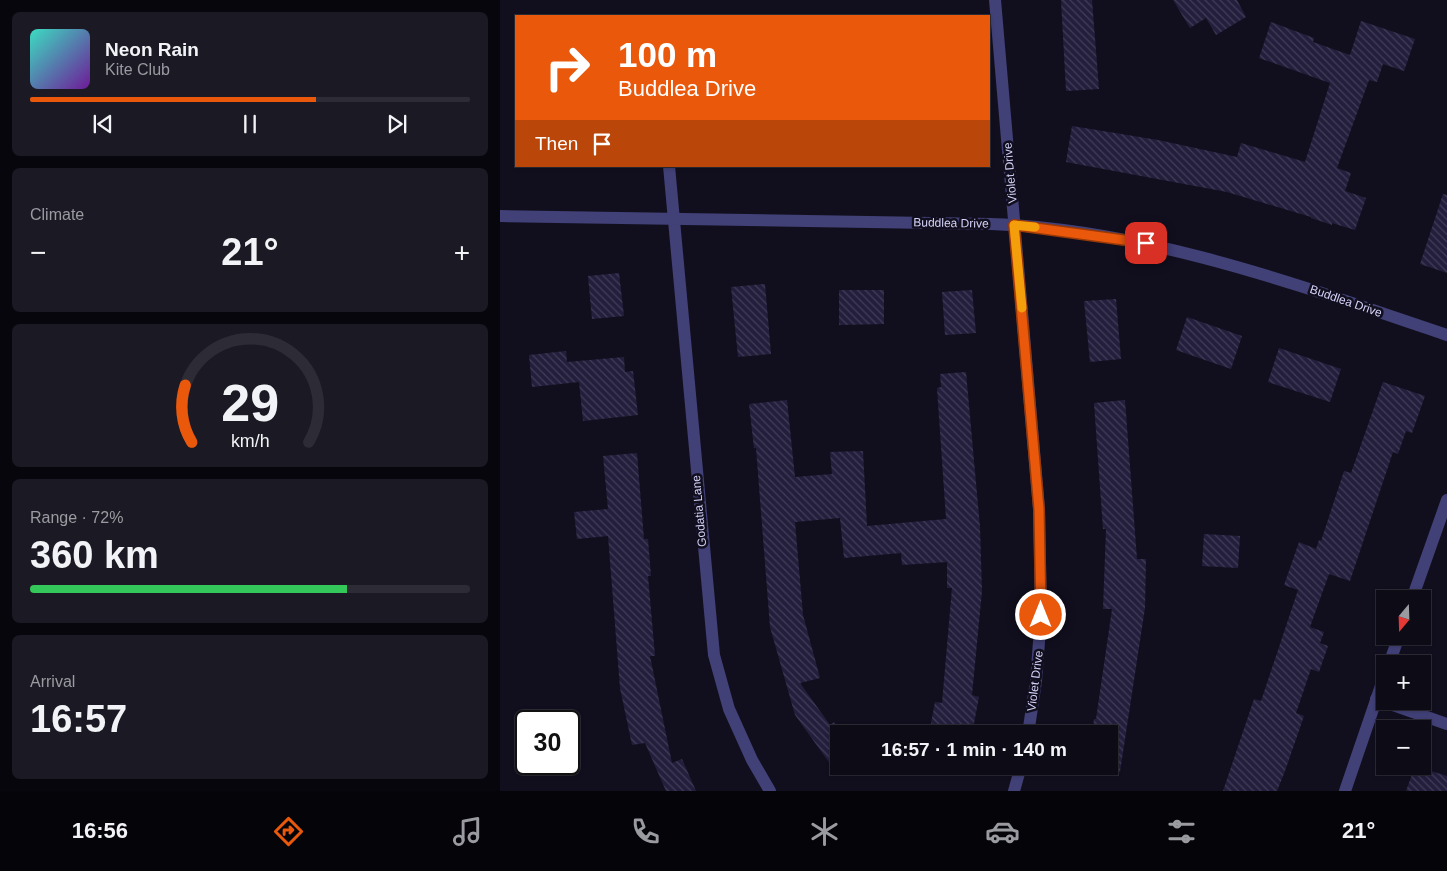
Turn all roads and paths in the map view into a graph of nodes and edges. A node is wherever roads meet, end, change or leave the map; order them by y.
1 (995, 0) edge
2 (669, 167) edge
3 (500, 216) edge
4 (674, 219) junction
5 (1014, 225) junction
6 (1447, 335) edge
7 (1447, 500) edge
8 (1415, 590) edge
9 (1376, 699) edge
10 (1407, 710) edge
11 (1447, 724) edge
12 (1029, 725) edge
13 (1018, 775) edge
14 (770, 791) edge
15 (1014, 791) edge
16 (1345, 791) edge

1 - 5 street, Violet Drive
2 - 4 street, Godatia Lane
3 - 4 street, Buddlea Drive
4 - 5 street, Buddlea Drive
4 - 14 street, Godatia Lane
5 - 6 street, Buddlea Drive
5 - 12 street, Violet Drive
7 - 8 street
9 - 16 street
10 - 11 street
13 - 15 street

